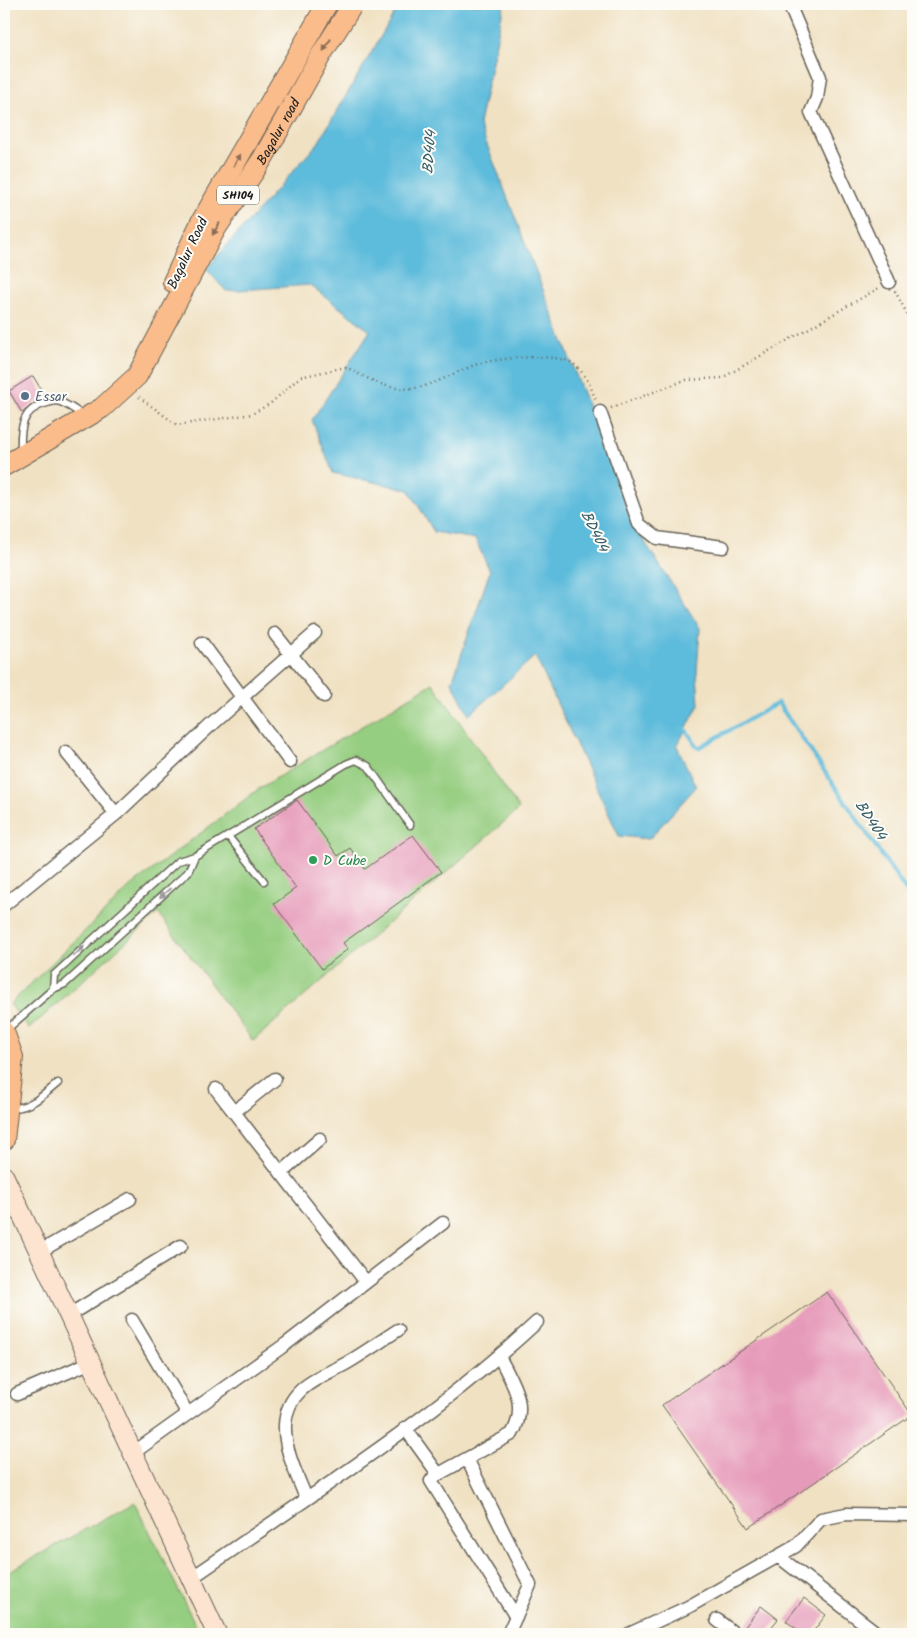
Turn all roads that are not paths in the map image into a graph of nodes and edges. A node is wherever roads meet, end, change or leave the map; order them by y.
1 (327, 4) edge
2 (353, 4) edge
3 (789, 4) edge
4 (889, 282) road end
5 (123, 385) junction
6 (600, 412) road end
7 (81, 414) junction
8 (12, 453) edge
9 (4, 466) edge
10 (723, 547) dead end
11 (315, 633) dead end
12 (275, 634) dead end
13 (202, 643) dead end
14 (292, 654) junction
15 (324, 696) dead end
16 (242, 697) junction
17 (66, 752) dead end
18 (290, 762) dead end
19 (116, 814) junction
20 (410, 825) dead end
21 (228, 836) junction
22 (195, 856) junction
23 (264, 881) dead end
24 (4, 905) edge
25 (53, 989) junction
26 (4, 1032) edge
27 (275, 1079) dead end
28 (58, 1083) dead end
29 (216, 1089) dead end
30 (7, 1108) junction
31 (234, 1112) junction
32 (320, 1139) dead end
33 (4, 1140) edge
34 (281, 1173) junction
35 (4, 1176) edge
36 (130, 1199) dead end
37 (443, 1223) dead end
38 (181, 1246) dead end
39 (39, 1252) junction
40 (366, 1282) junction
41 (69, 1316) junction
42 (132, 1320) dead end
43 (536, 1322) dead end
44 (398, 1330) dead end
45 (500, 1356) junction
46 (91, 1362) junction
47 (18, 1394) dead end
48 (188, 1414) junction
49 (405, 1428) junction
50 (133, 1454) junction
51 (467, 1458) junction
52 (435, 1476) junction
53 (306, 1498) junction
54 (913, 1515) edge
55 (778, 1556) junction
56 (190, 1579) junction
57 (516, 1617) junction
58 (717, 1620) dead end
59 (217, 1634) edge
60 (508, 1634) edge
61 (629, 1634) edge
62 (734, 1634) edge
63 (878, 1634) edge

5 -> 1 main road, Bagalur Road / SH104
2 -> 5 main road, Bagalur road / SH104
3 - 4 street
5 - 7 main road, Bagalur Road / SH104
5 - 9 main road, Bagalur Road / SH104
6 - 10 street
7 - 8 main road, Bagalur Road / SH104
7 - 8 lane
11 - 14 street
12 - 14 street
13 - 16 street
14 - 15 street
14 - 16 street
16 - 18 street
16 - 19 street
17 - 19 street
19 - 24 street
20 - 21 lane
21 - 22 lane
21 - 23 lane
22 -> 25 lane
25 -> 22 lane
25 - 26 lane
26 - 30 main road
27 - 31 street
28 - 30 lane
29 - 31 street
30 - 33 main road
31 - 34 street
32 - 34 street
34 - 40 street
35 - 39 street
36 - 39 street
37 - 40 street
38 - 41 street
39 - 41 street
40 - 48 street
41 - 46 street
42 - 48 street
43 - 45 street
44 - 53 street
45 - 49 street
45 - 51 street
46 - 47 street
46 - 50 street
48 - 50 street
49 - 52 street
49 - 53 street
50 - 56 street
51 - 52 street
51 - 57 street
52 - 57 street
53 - 56 street
54 - 55 street
55 - 61 street
55 - 63 street
56 - 59 street
57 - 60 street
58 - 62 street

